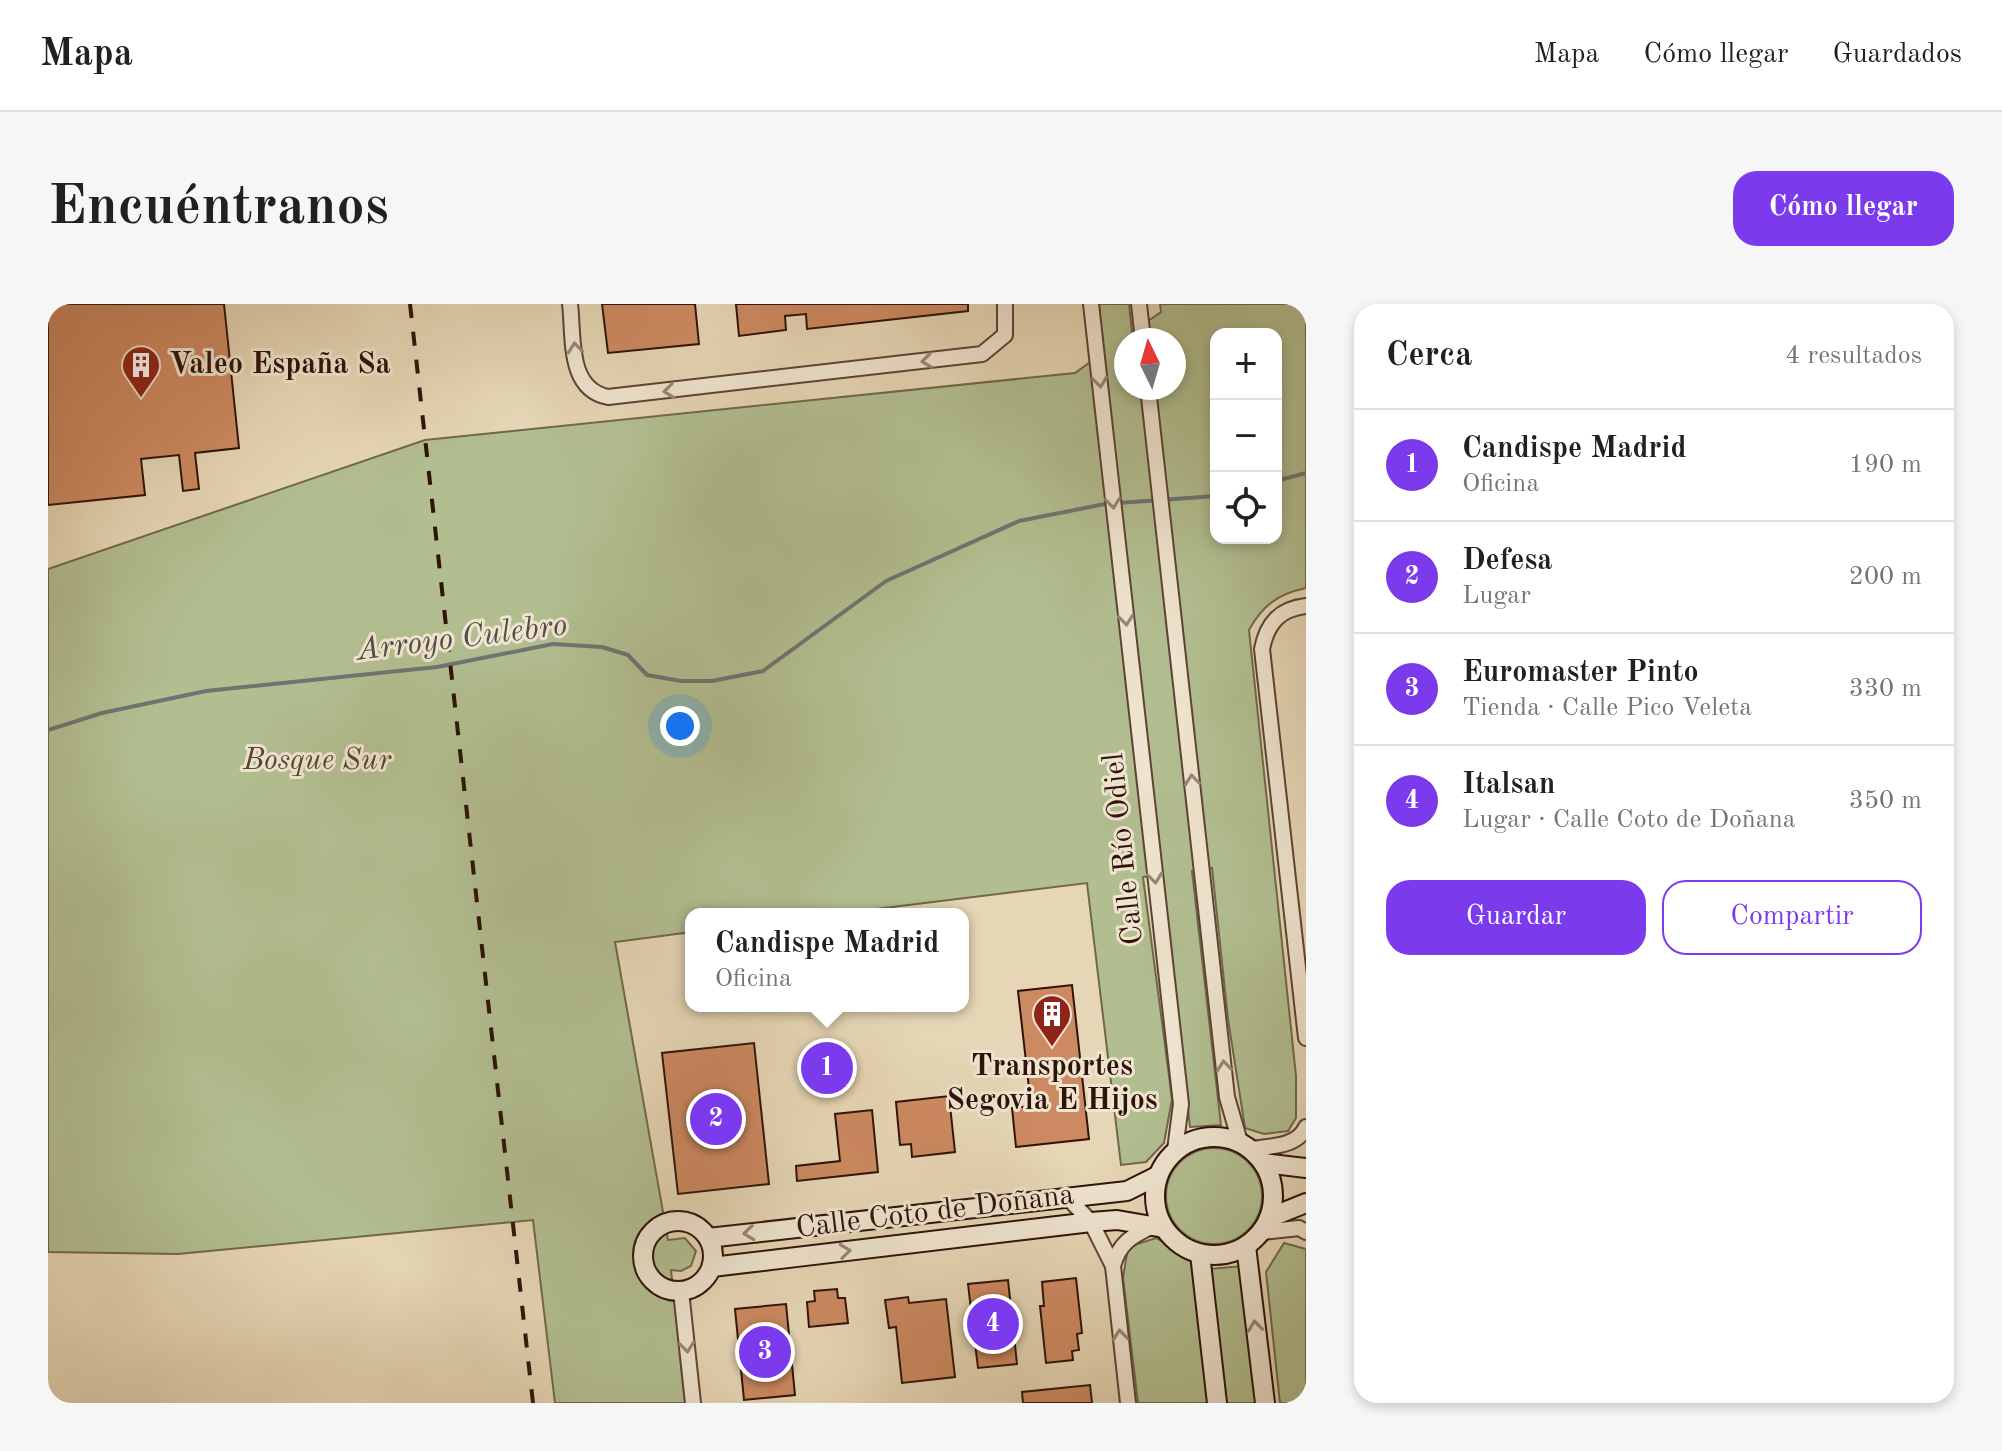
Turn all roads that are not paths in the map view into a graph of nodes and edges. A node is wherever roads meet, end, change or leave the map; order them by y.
1 (570, 304) edge
2 (1005, 304) edge
3 (1091, 304) edge
4 (1139, 304) edge
5 (1142, 328) edge
6 (1149, 400) edge
7 (1306, 606) edge
8 (1306, 1038) edge
9 (1306, 1127) edge
10 (1175, 1150) junction
11 (1252, 1151) junction
12 (1306, 1168) edge
13 (1157, 1176) junction
14 (1067, 1197) junction
15 (1306, 1203) edge
16 (1091, 1222) junction
17 (1265, 1225) junction
18 (1158, 1228) junction
19 (1306, 1232) edge
20 (708, 1238) junction
21 (1246, 1246) junction
22 (1200, 1254) junction
23 (1113, 1266) junction
24 (712, 1267) junction
25 (681, 1291) junction
26 (693, 1403) edge
27 (1128, 1403) edge
28 (1217, 1403) edge
29 (1265, 1403) edge

2 -> 1 street
3 -> 10 street, Calle Río Odiel
4 - 5 street
11 -> 6 street
7 - 8 street
9 - 11 street
10 - 11 street
10 - 13 street
11 - 12 street
11 - 17 street
13 - 14 street, Calle Coto de Doñana
13 - 18 street
14 - 16 street
14 -> 20 street, Calle Coto de Doñana
15 - 17 street
16 - 18 street, Calle Coto de Doñana
16 - 23 street
24 -> 16 street, Calle Coto de Doñana
17 - 19 street
17 - 21 street
18 - 22 street
18 - 23 street
20 - 24 street
20 - 25 street
21 - 22 street
29 -> 21 street
22 - 28 street
27 -> 23 street
24 - 25 street
25 -> 26 street

